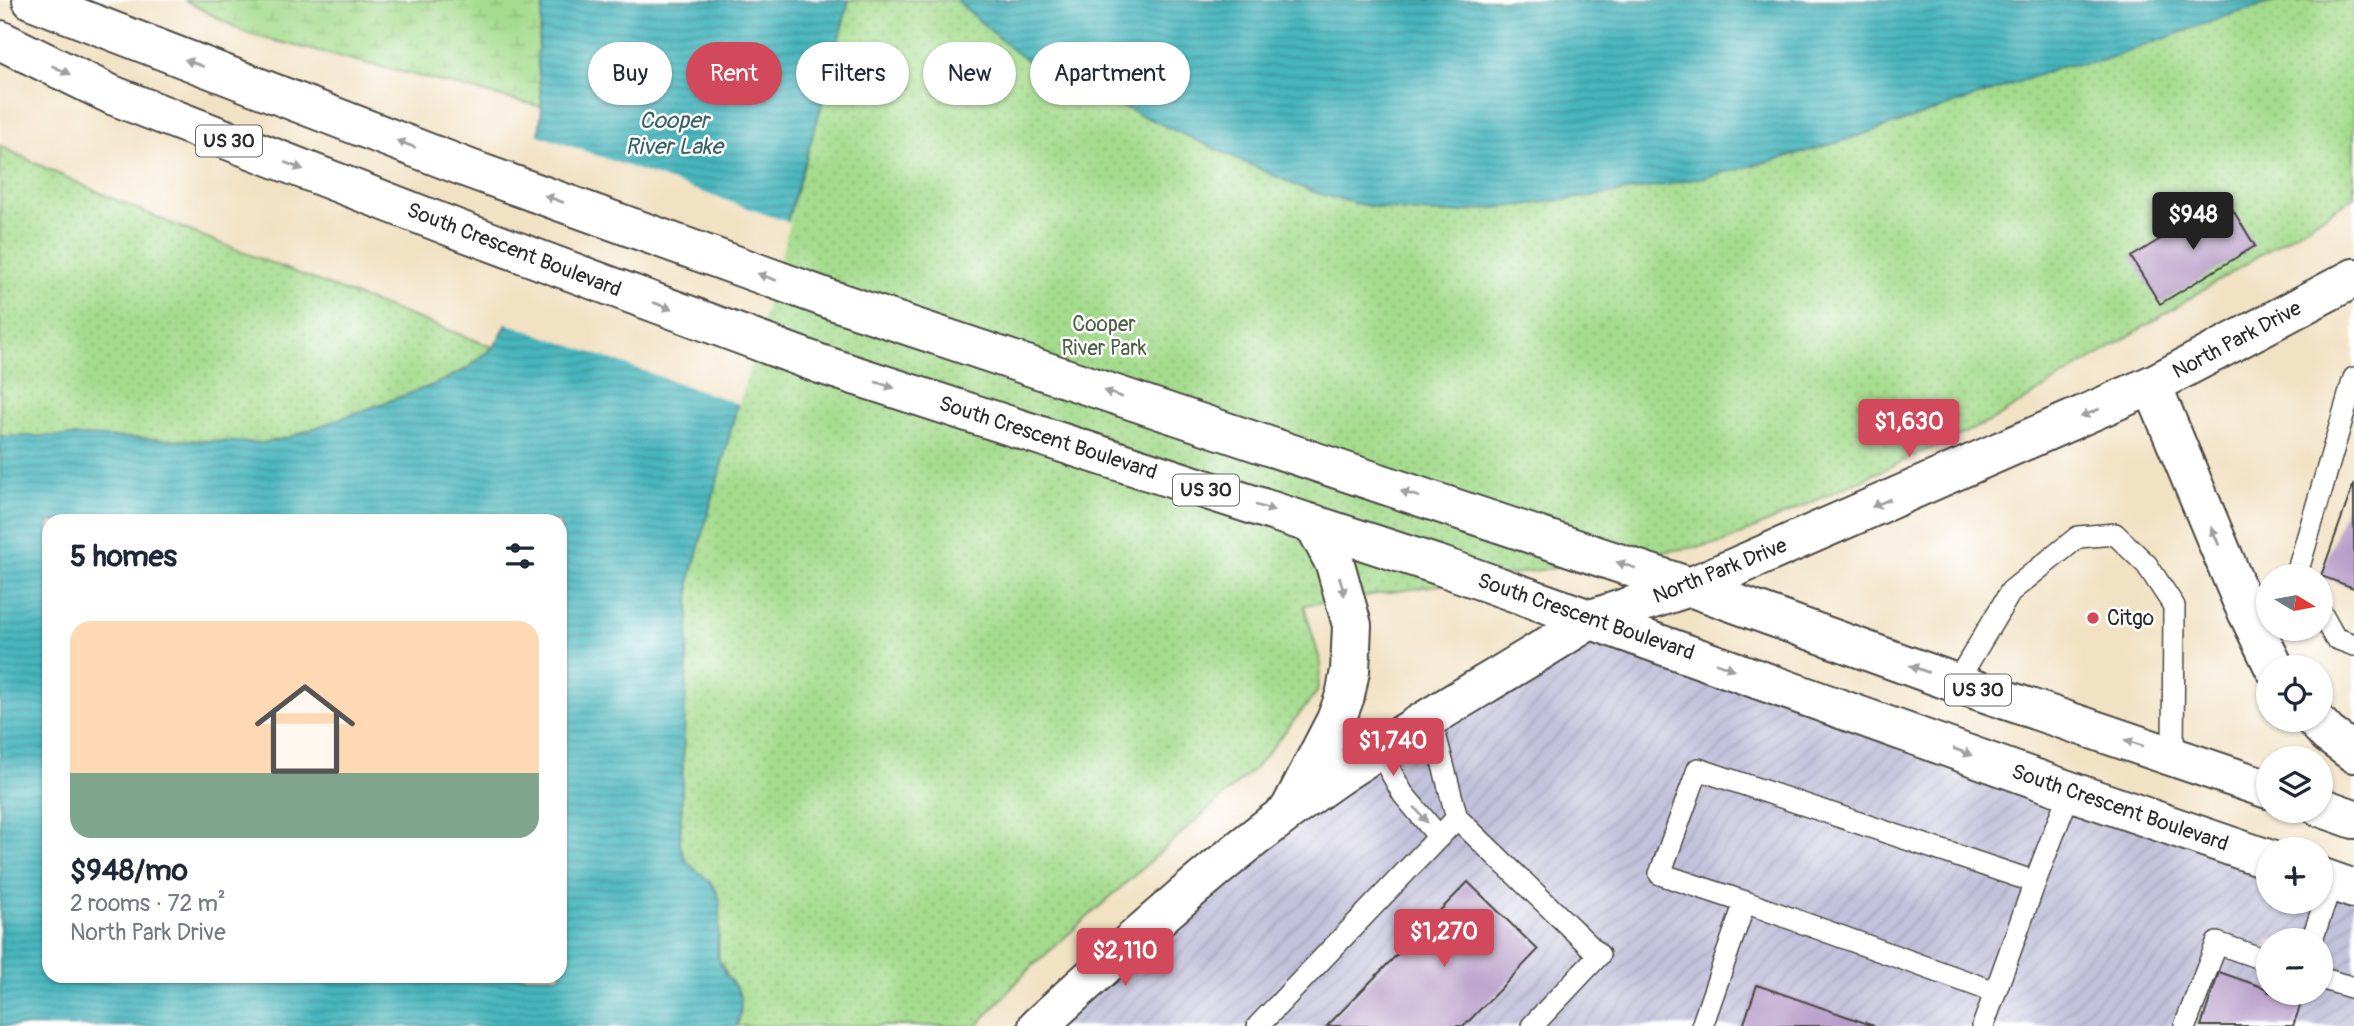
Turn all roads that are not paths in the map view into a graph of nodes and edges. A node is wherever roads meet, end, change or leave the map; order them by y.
1 (32, 0) edge
2 (0, 40) edge
3 (2354, 278) edge
4 (2354, 378) edge
5 (2152, 385) junction
6 (1314, 524) junction
7 (2300, 564) edge
8 (1690, 587) junction
9 (1591, 619) junction
10 (2333, 634) edge
11 (2354, 645) edge
12 (2268, 655) edge
13 (1956, 683) junction
14 (1431, 719) junction
15 (2330, 732) edge
16 (1379, 751) junction
17 (2354, 752) edge
18 (2173, 756) junction
19 (2256, 785) edge
20 (2070, 791) junction
21 (1289, 811) junction
22 (2333, 812) edge
23 (1457, 818) junction
24 (2354, 819) edge
25 (1439, 837) junction
26 (2256, 855) edge
27 (2035, 882) junction
28 (2335, 882) edge
29 (1745, 902) junction
30 (2317, 928) edge
31 (2256, 957) edge
32 (2333, 982) edge
33 (2354, 988) edge
34 (1995, 992) junction
35 (1038, 1026) edge
36 (1258, 1026) edge
37 (1532, 1026) edge
38 (1702, 1026) edge
39 (1983, 1026) edge
40 (2185, 1026) edge

8 -> 1 main road, US 30
2 -> 6 main road, South Crescent Boulevard / US 30
3 - 5 main road, North Park Drive
4 - 7 lane
5 -> 8 main road, North Park Drive
12 -> 5 main road
6 - 9 main road, South Crescent Boulevard / US 30
6 -> 21 main road
8 - 9 main road, North Park Drive
13 -> 8 main road, US 30
9 - 14 main road, North Park Drive
9 -> 20 main road, South Crescent Boulevard / US 30
10 - 11 lane
18 -> 13 main road, US 30
13 - 18 lane
14 - 16 main road, North Park Drive
14 - 23 lane
15 - 17 main road
16 - 21 main road, North Park Drive
16 -> 25 lane
18 - 19 main road, US 30
20 - 26 main road, South Crescent Boulevard / US 30
20 - 27 lane
21 - 35 main road, North Park Drive
22 - 24 main road
23 - 25 lane
23 - 37 lane
25 - 36 lane
27 - 29 lane
27 - 34 lane
28 - 30 lane
29 - 34 lane
29 - 38 lane
31 - 40 lane
32 - 33 lane
34 - 39 lane

